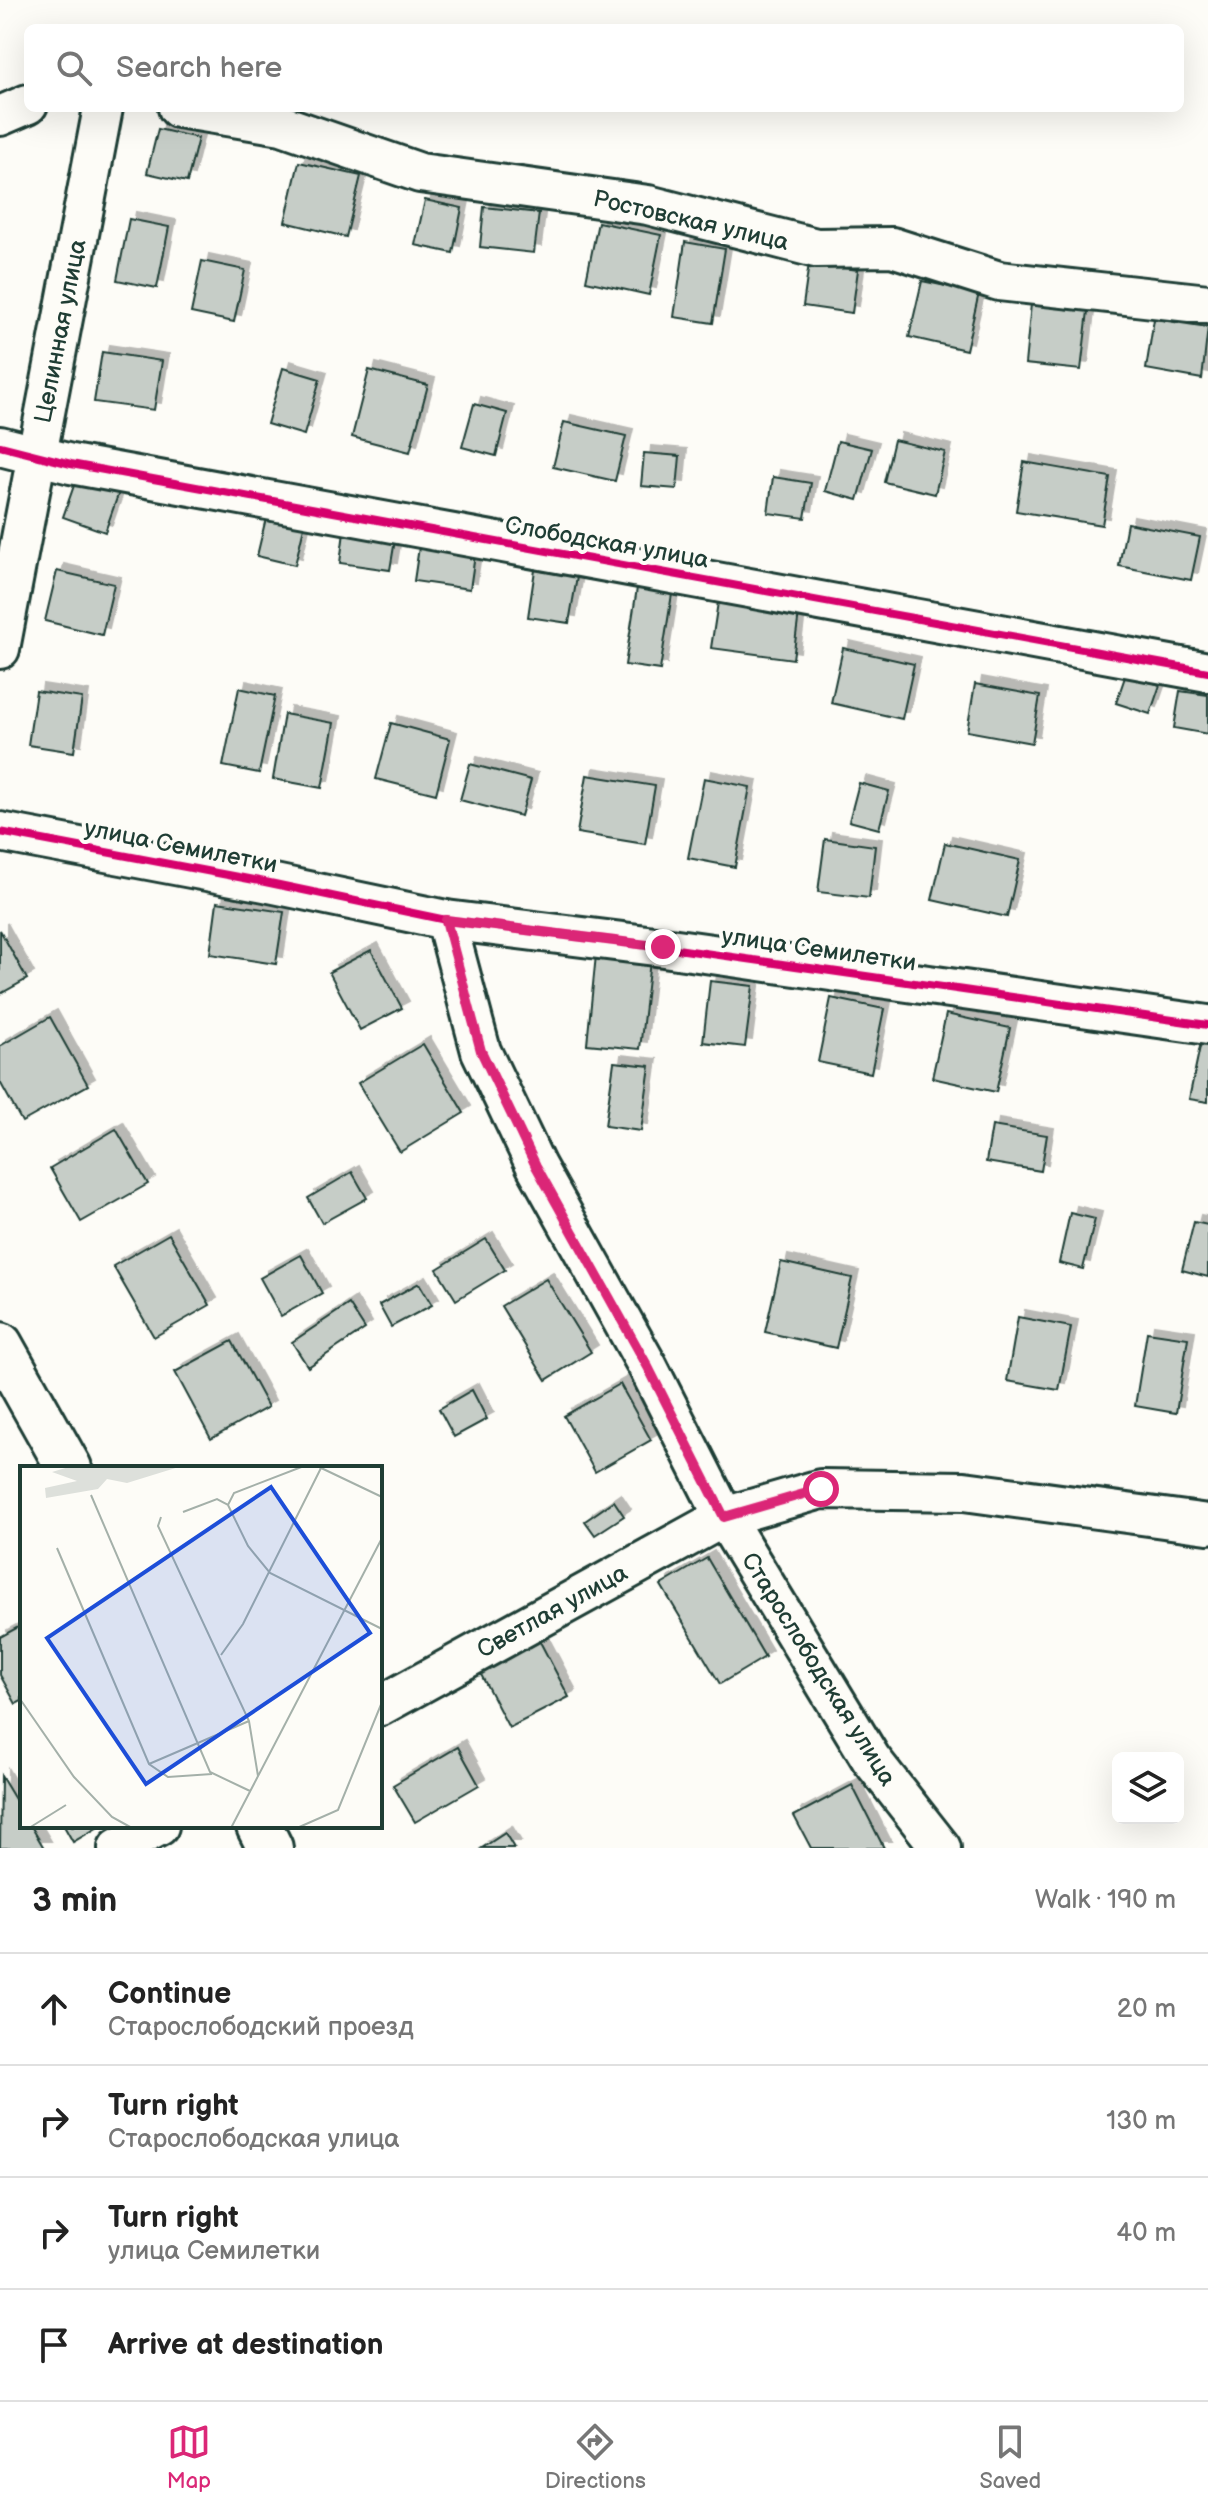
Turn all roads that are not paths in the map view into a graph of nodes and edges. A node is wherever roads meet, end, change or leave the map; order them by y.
1 (24, 106) edge
2 (102, 112) edge
3 (202, 112) edge
4 (0, 116) edge
5 (1208, 304) edge
6 (0, 446) edge
7 (37, 455) junction
8 (0, 649) edge
9 (1208, 672) edge
10 (0, 832) edge
11 (446, 920) junction
12 (1208, 1025) edge
13 (0, 1345) edge
14 (68, 1466) edge
15 (724, 1517) junction
16 (1208, 1524) edge
17 (382, 1705) edge
18 (155, 1828) edge
19 (260, 1828) edge
20 (118, 1848) edge
21 (270, 1848) edge
22 (941, 1848) edge

1 - 4 street
2 - 7 street, Целинная улица
3 - 5 street, Ростовская улица
6 - 7 street, Слободская улица
7 - 8 street, Целинная улица
7 - 9 street, Слободская улица
10 - 11 street, улица Семилетки
11 - 12 street, улица Семилетки
11 - 15 street, Старослободская улица
13 - 14 street
15 - 16 street, Светлая улица
15 - 17 street, Светлая улица
15 - 22 street, Старослободская улица
18 - 20 street
19 - 21 street

